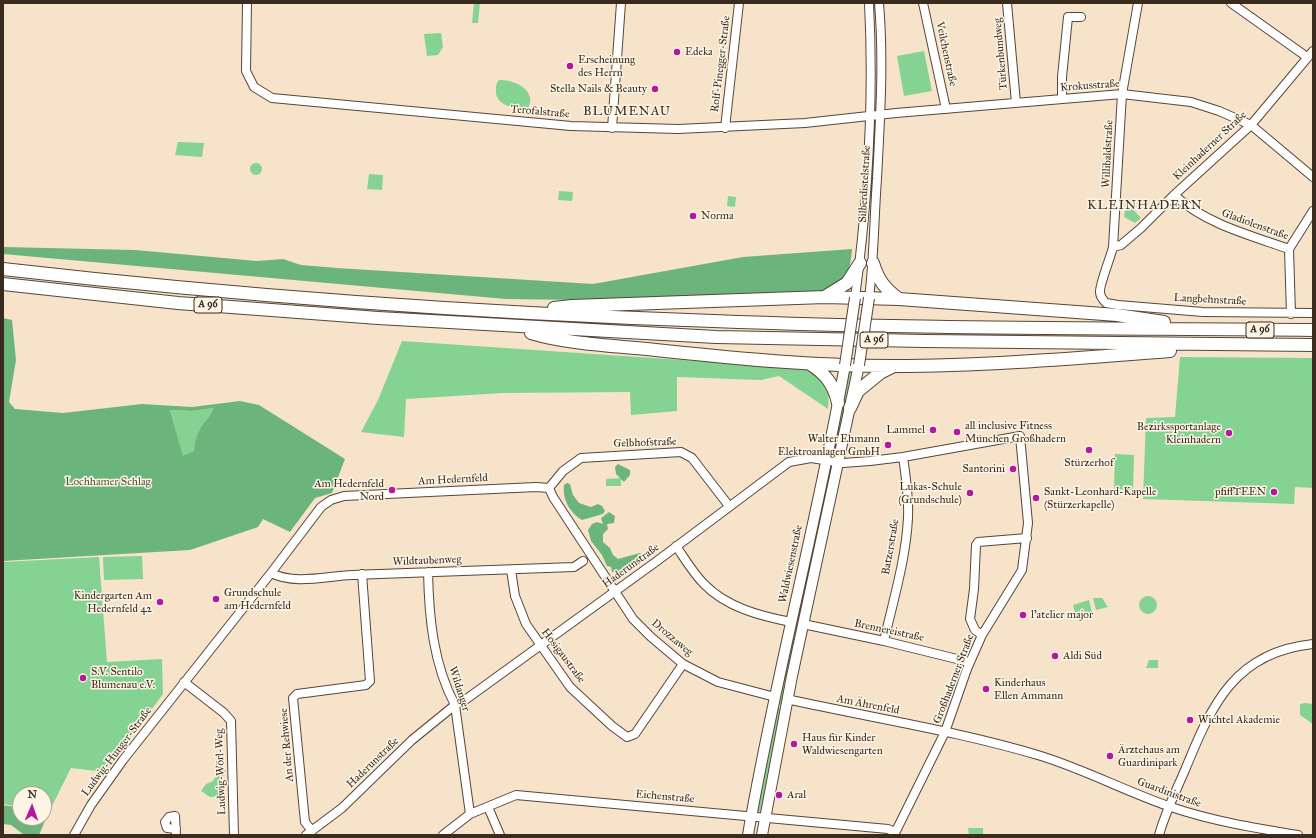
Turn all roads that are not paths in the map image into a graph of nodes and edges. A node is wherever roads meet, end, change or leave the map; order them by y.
1 (247, 3) edge
2 (621, 3) edge
3 (740, 3) edge
4 (869, 3) edge
5 (879, 3) edge
6 (923, 3) edge
7 (1007, 3) edge
8 (1138, 3) edge
9 (1231, 3) edge
10 (1081, 17) dead end
11 (1310, 54) edge
12 (1122, 94) junction
13 (1062, 98) junction
14 (1016, 103) junction
15 (946, 109) junction
16 (881, 114) junction
17 (870, 116) junction
18 (1251, 125) junction
19 (612, 128) junction
20 (725, 128) junction
21 (1312, 174) edge
22 (1174, 195) junction
23 (1313, 211) edge
24 (1112, 247) junction
25 (1289, 249) junction
26 (860, 263) junction
27 (873, 264) junction
28 (3, 269) edge
29 (3, 284) edge
30 (825, 297) junction
31 (855, 298) junction
32 (868, 298) junction
33 (899, 299) junction
34 (1106, 303) joint
35 (527, 312) junction
36 (1313, 313) edge
37 (1291, 314) junction
38 (507, 326) junction
39 (1207, 329) junction
40 (1313, 330) edge
41 (1241, 344) junction
42 (1313, 345) edge
43 (809, 364) junction
44 (845, 365) junction
45 (858, 365) junction
46 (893, 366) junction
47 (838, 403) junction
48 (850, 408) junction
49 (1020, 436) joint
50 (903, 457) junction
51 (826, 460) junction
52 (838, 463) junction
53 (550, 488) junction
54 (729, 506) junction
55 (1027, 538) junction
56 (676, 546) junction
57 (583, 561) dead end
58 (511, 570) junction
59 (428, 572) junction
60 (271, 573) junction
61 (362, 574) junction
62 (615, 592) junction
63 (791, 622) junction
64 (803, 624) junction
65 (982, 635) junction
66 (884, 641) junction
67 (1313, 644) edge
68 (540, 645) junction
69 (969, 662) junction
70 (683, 664) junction
71 (184, 682) junction
72 (775, 697) junction
73 (787, 699) junction
74 (455, 705) junction
75 (945, 732) junction
76 (488, 807) junction
77 (1169, 807) junction
78 (470, 814) junction
79 (752, 816) junction
80 (765, 818) junction
81 (309, 833) edge
82 (894, 834) edge
83 (74, 835) edge
84 (234, 835) edge
85 (443, 835) edge
86 (500, 835) edge
87 (748, 835) edge
88 (762, 835) edge
89 (1159, 835) edge
90 (1298, 835) edge

1 - 19 street, Terofalstraße
2 - 19 street
3 - 20 street, Rolf-Pinegger-Straße
4 - 17 street, Silberdistelstraße
5 - 16 street, Silberdistelstraße
6 - 15 street, Veilchenstraße
7 - 14 street, Türkenbundweg
8 - 12 street, Willibaldstraße
9 - 11 street
10 - 13 street
11 - 18 street, Kleinhaderner Straße
12 - 13 street, Krokusstraße
12 - 18 street, Krokusstraße
12 - 24 street, Willibaldstraße
13 - 14 street, Krokusstraße
14 - 15 street, Krokusstraße
15 - 16 street, Krokusstraße
16 - 17 street, Krokusstraße
16 - 27 street, Silberdistelstraße
17 - 20 street, Terofalstraße
17 - 26 street, Silberdistelstraße
18 - 21 street, Krokusstraße
18 - 22 street, Kleinhaderner Straße
19 - 20 street, Terofalstraße
22 - 24 street, Kleinhaderner Straße
22 - 25 street, Gladiolenstraße
23 - 25 street
24 - 34 street, Willibaldstraße
25 - 37 street
26 - 30 highway
26 - 31 street, Silberdistelstraße
27 - 32 street, Silberdistelstraße
27 - 33 highway
28 - 35 highway, A 96
29 - 38 highway, A 96
30 - 31 highway
30 - 35 highway
31 - 32 highway
31 - 44 main road, Waldwiesenstraße, bridge
32 - 33 highway
32 - 45 main road, Silberdistelstraße, bridge
33 - 39 highway
34 - 37 street, Langbehnstraße
35 - 39 highway, A 96
36 - 37 street, Langbehnstraße
38 - 41 highway, A 96
38 - 43 highway
39 - 40 highway, A 96
41 - 42 highway, A 96
41 - 46 highway
43 - 44 highway
43 - 47 highway
44 - 45 highway
44 - 47 main road, Waldwiesenstraße
45 - 46 highway
45 - 48 main road
46 - 48 highway
47 - 51 main road, Waldwiesenstraße
48 - 52 main road
49 - 50 street, Haderunstraße
49 - 55 street, Großhaderner Straße
50 - 52 street, Haderunstraße
50 - 66 street, Batzerstraße
51 - 52 street, Haderunstraße
51 - 54 street, Haderunstraße
51 - 63 main road, Waldwiesenstraße
52 - 64 main road
53 - 54 street, Gelbhofstraße
53 - 60 street, Am Hedernfeld
53 - 62 street
54 - 56 street, Haderunstraße
55 - 65 street, Großhaderner Straße
55 - 65 street
56 - 62 street, Haderunstraße
56 - 63 street
57 - 58 street, Wildtaubenweg
58 - 59 street, Wildtaubenweg
58 - 68 street, Hosigaustraße
59 - 61 street, Wildtaubenweg
59 - 74 street, Wildanger
60 - 61 street, Wildtaubenweg
60 - 71 street, Ludwig-Hunger-Straße
61 - 81 street, An der Rehwiese
62 - 68 street, Haderunstraße
62 - 70 street, Drozzaweg
63 - 72 main road, Waldwiesenstraße
64 - 66 street, Brennereistraße
64 - 73 main road
65 - 69 street, Großhaderner Straße
66 - 69 street, Brennereistraße
67 - 77 street
68 - 70 street, Hosigaustraße
68 - 74 street, Haderunstraße
69 - 75 street, Großhaderner Straße
70 - 72 street, Drozzaweg
71 - 83 street, Ludwig-Hunger-Straße
71 - 84 street, Ludwig-Wörl-Weg
72 - 79 main road, Waldwiesenstraße
73 - 75 street, Am Ährenfeld
73 - 80 main road
74 - 78 street, Wildanger
74 - 81 street, Haderunstraße
75 - 77 street, Guardinistraße
75 - 82 street, Großhaderner Straße
76 - 78 street, Eichenstraße
76 - 79 street, Eichenstraße
76 - 86 street
77 - 89 street
77 - 90 street, Guardinistraße
78 - 85 street, Eichenstraße
79 - 80 street, Eichenstraße
79 - 87 main road, Waldwiesenstraße
80 - 82 street, Eichenstraße
80 - 88 main road

